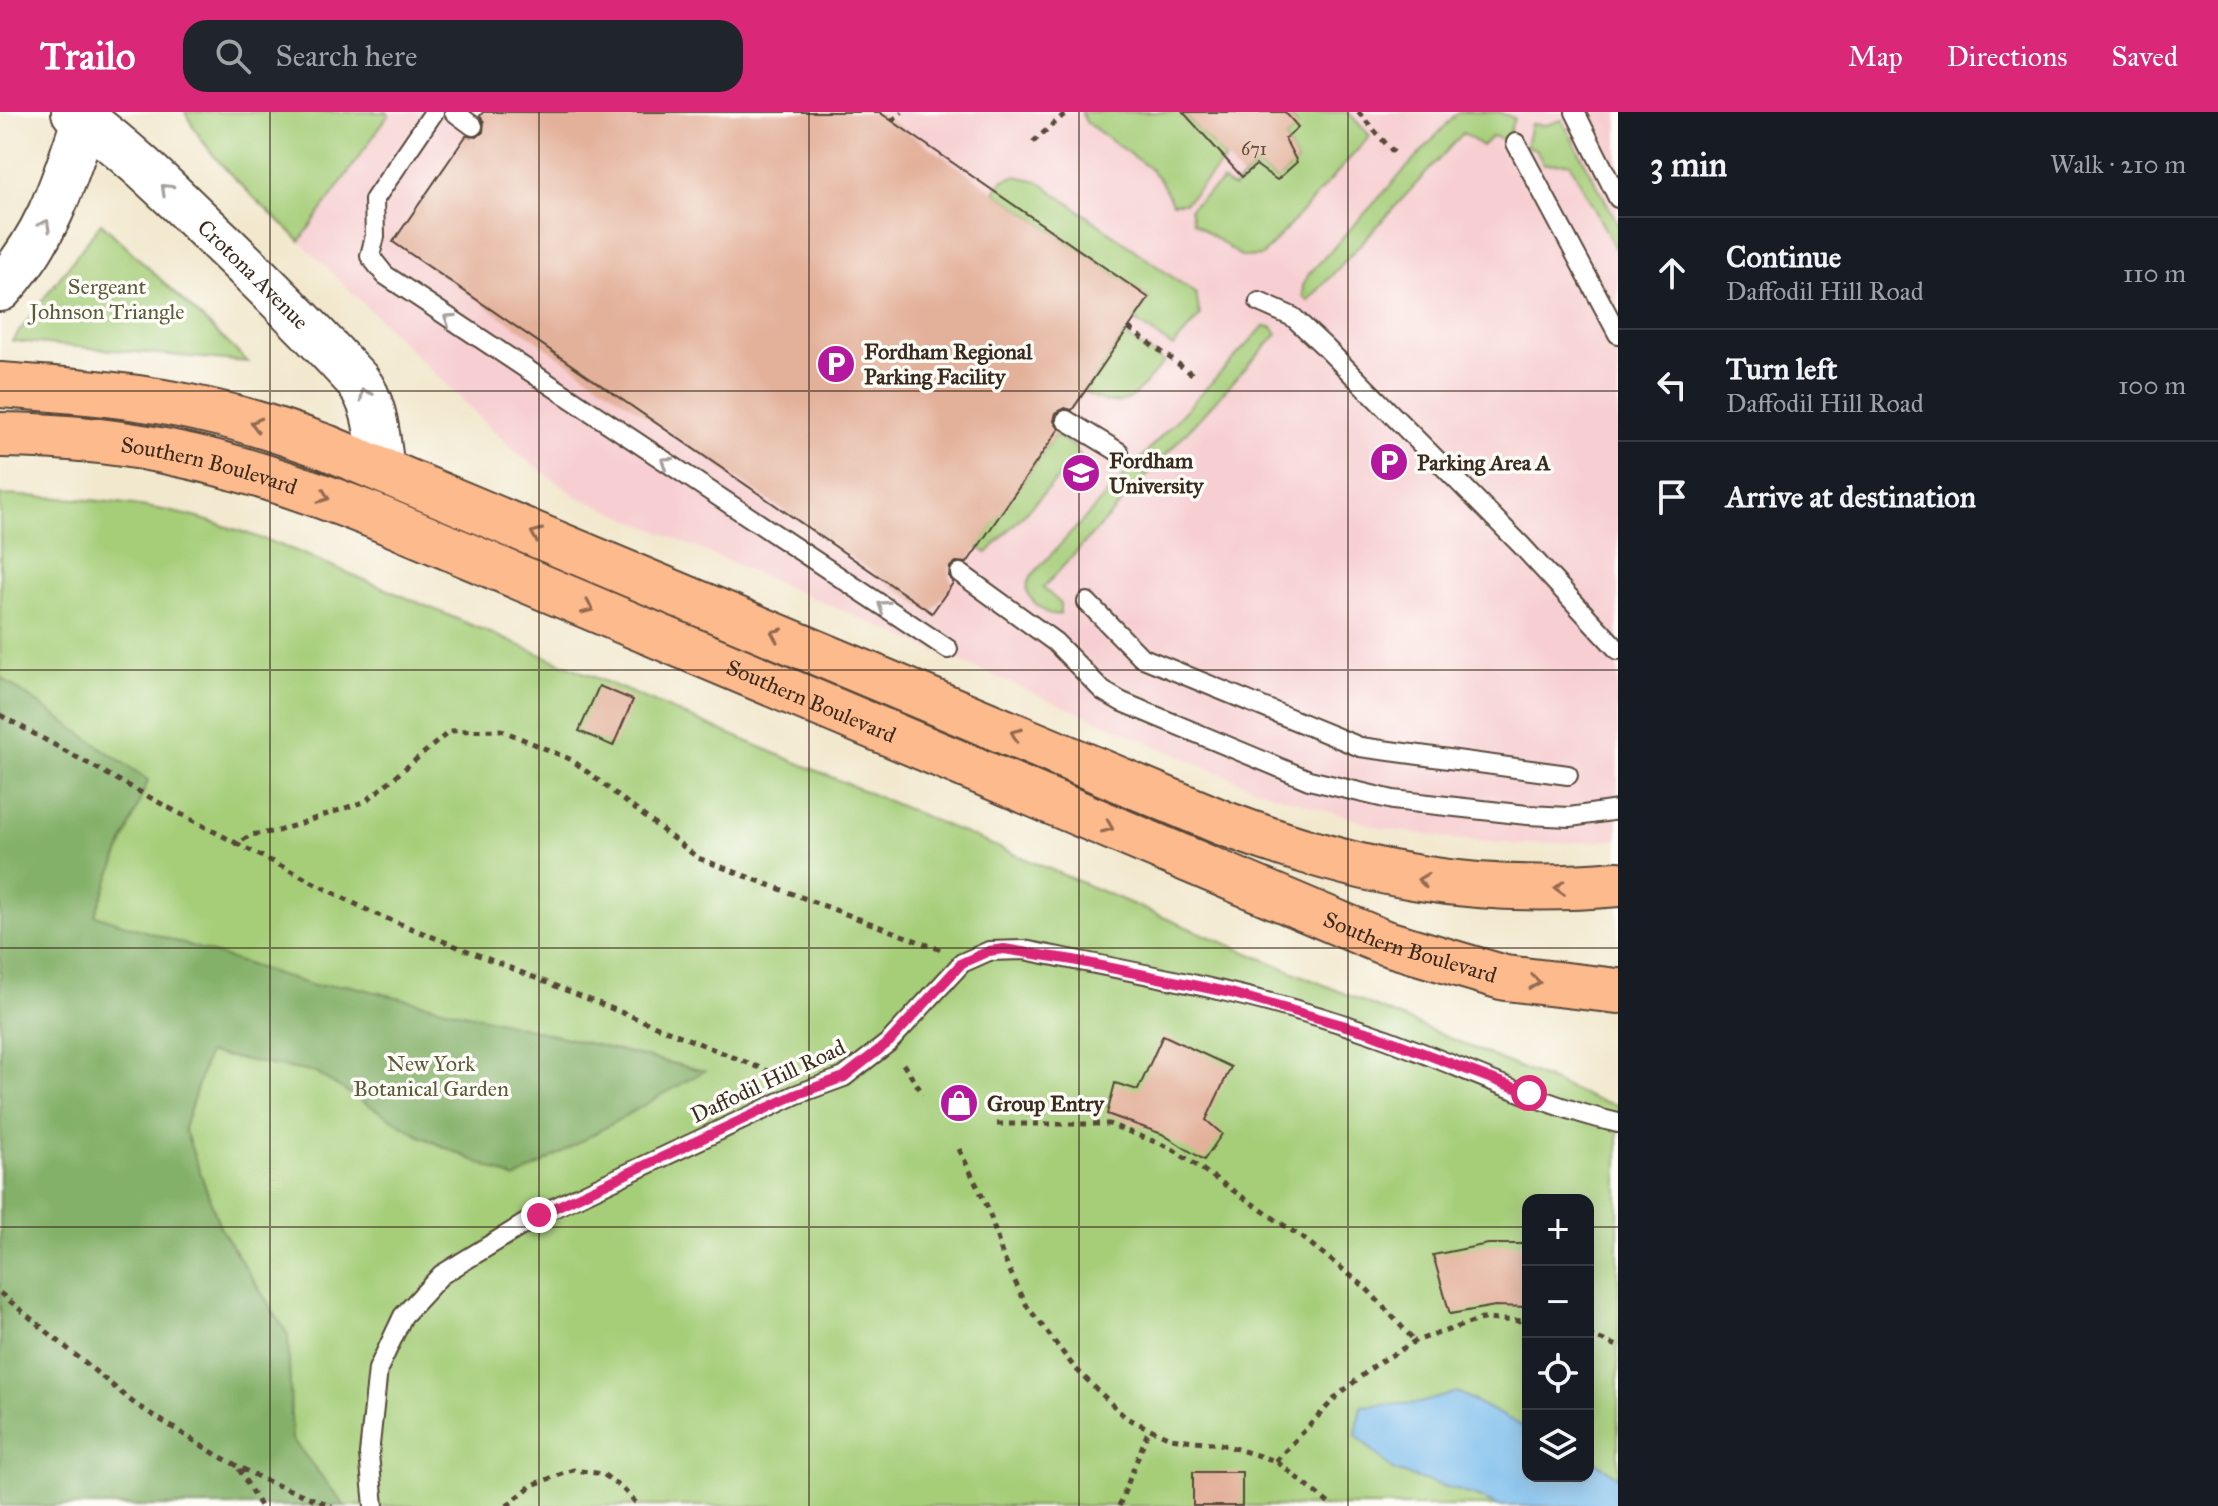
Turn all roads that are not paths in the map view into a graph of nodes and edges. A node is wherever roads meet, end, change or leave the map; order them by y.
1 (434, 112) edge
2 (454, 112) edge
3 (1575, 112) edge
4 (82, 115) edge
5 (473, 126) dead end
6 (1516, 143) dead end
7 (1618, 198) edge
8 (0, 289) edge
9 (1259, 302) dead end
10 (1618, 334) edge
11 (0, 385) edge
12 (1066, 420) dead end
13 (0, 435) edge
14 (1119, 452) dead end
15 (382, 469) junction
16 (960, 573) dead end
17 (1087, 602) dead end
18 (948, 649) dead end
19 (1618, 650) edge
20 (1568, 775) dead end
21 (1618, 810) edge
22 (1618, 884) edge
23 (1618, 991) edge
24 (1618, 1123) edge
25 (374, 1506) edge

18 -> 1 lane
2 - 5 lane
3 - 7 lane
8 -> 4 street
15 -> 4 street, Crotona Avenue
6 - 10 lane
9 - 19 lane
15 -> 11 main road
12 - 14 lane
13 -> 23 main road, Southern Boulevard
22 -> 15 main road
16 - 21 lane
17 - 20 lane
24 - 25 lane, Daffodil Hill Road

